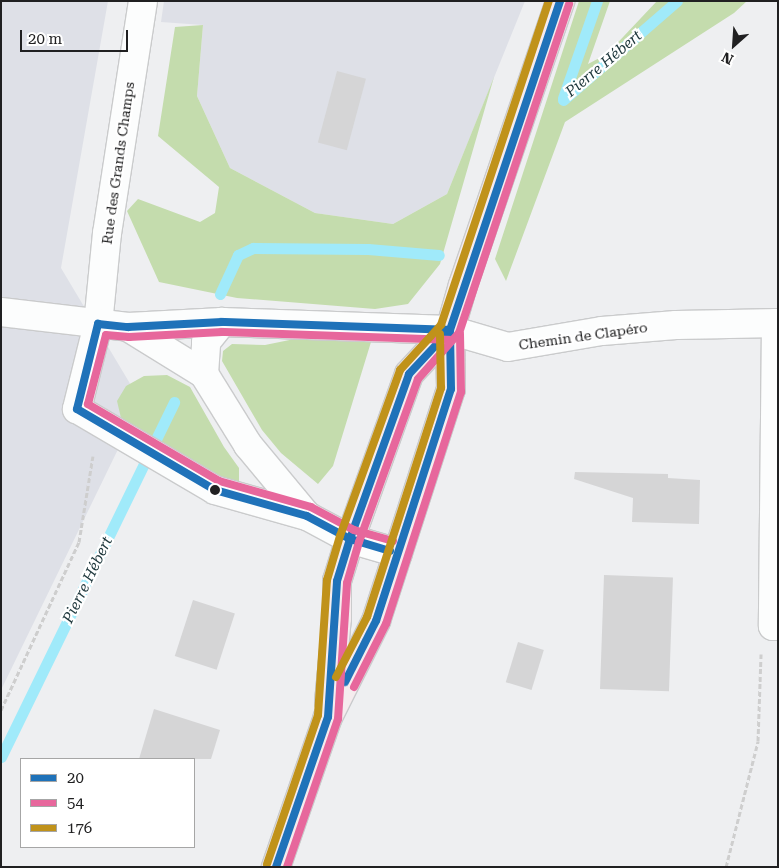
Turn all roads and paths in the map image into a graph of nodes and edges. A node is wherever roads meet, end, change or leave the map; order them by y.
1 (142, 1) edge
2 (560, 1) edge
3 (1, 312) edge
4 (222, 322) junction
5 (777, 323) edge
6 (98, 324) junction
7 (128, 327) junction
8 (450, 330) junction
9 (204, 374) junction
10 (93, 455) dead end
11 (307, 516) junction
12 (350, 539) junction
13 (398, 553) junction
14 (776, 626) edge
15 (1, 710) edge
16 (328, 717) junction
17 (276, 867) edge
18 (726, 867) edge

1 - 6 street, Rue des Grands Champs
2 - 8 main road
3 - 6 street, Chemin de Clapéro
4 - 7 street, Chemin de Clapéro
4 - 8 street, Chemin de Clapéro
4 - 9 street
5 - 8 street, Chemin de Clapéro
5 - 14 street
6 - 7 street, Chemin de Clapéro
6 - 11 street, Rue des Grands Champs
7 - 9 street
8 - 12 main road
8 - 13 main road
9 - 11 street
10 - 15 path
11 - 12 street
12 - 13 street
12 - 16 main road
13 - 16 main road
14 - 18 path
16 - 17 main road

